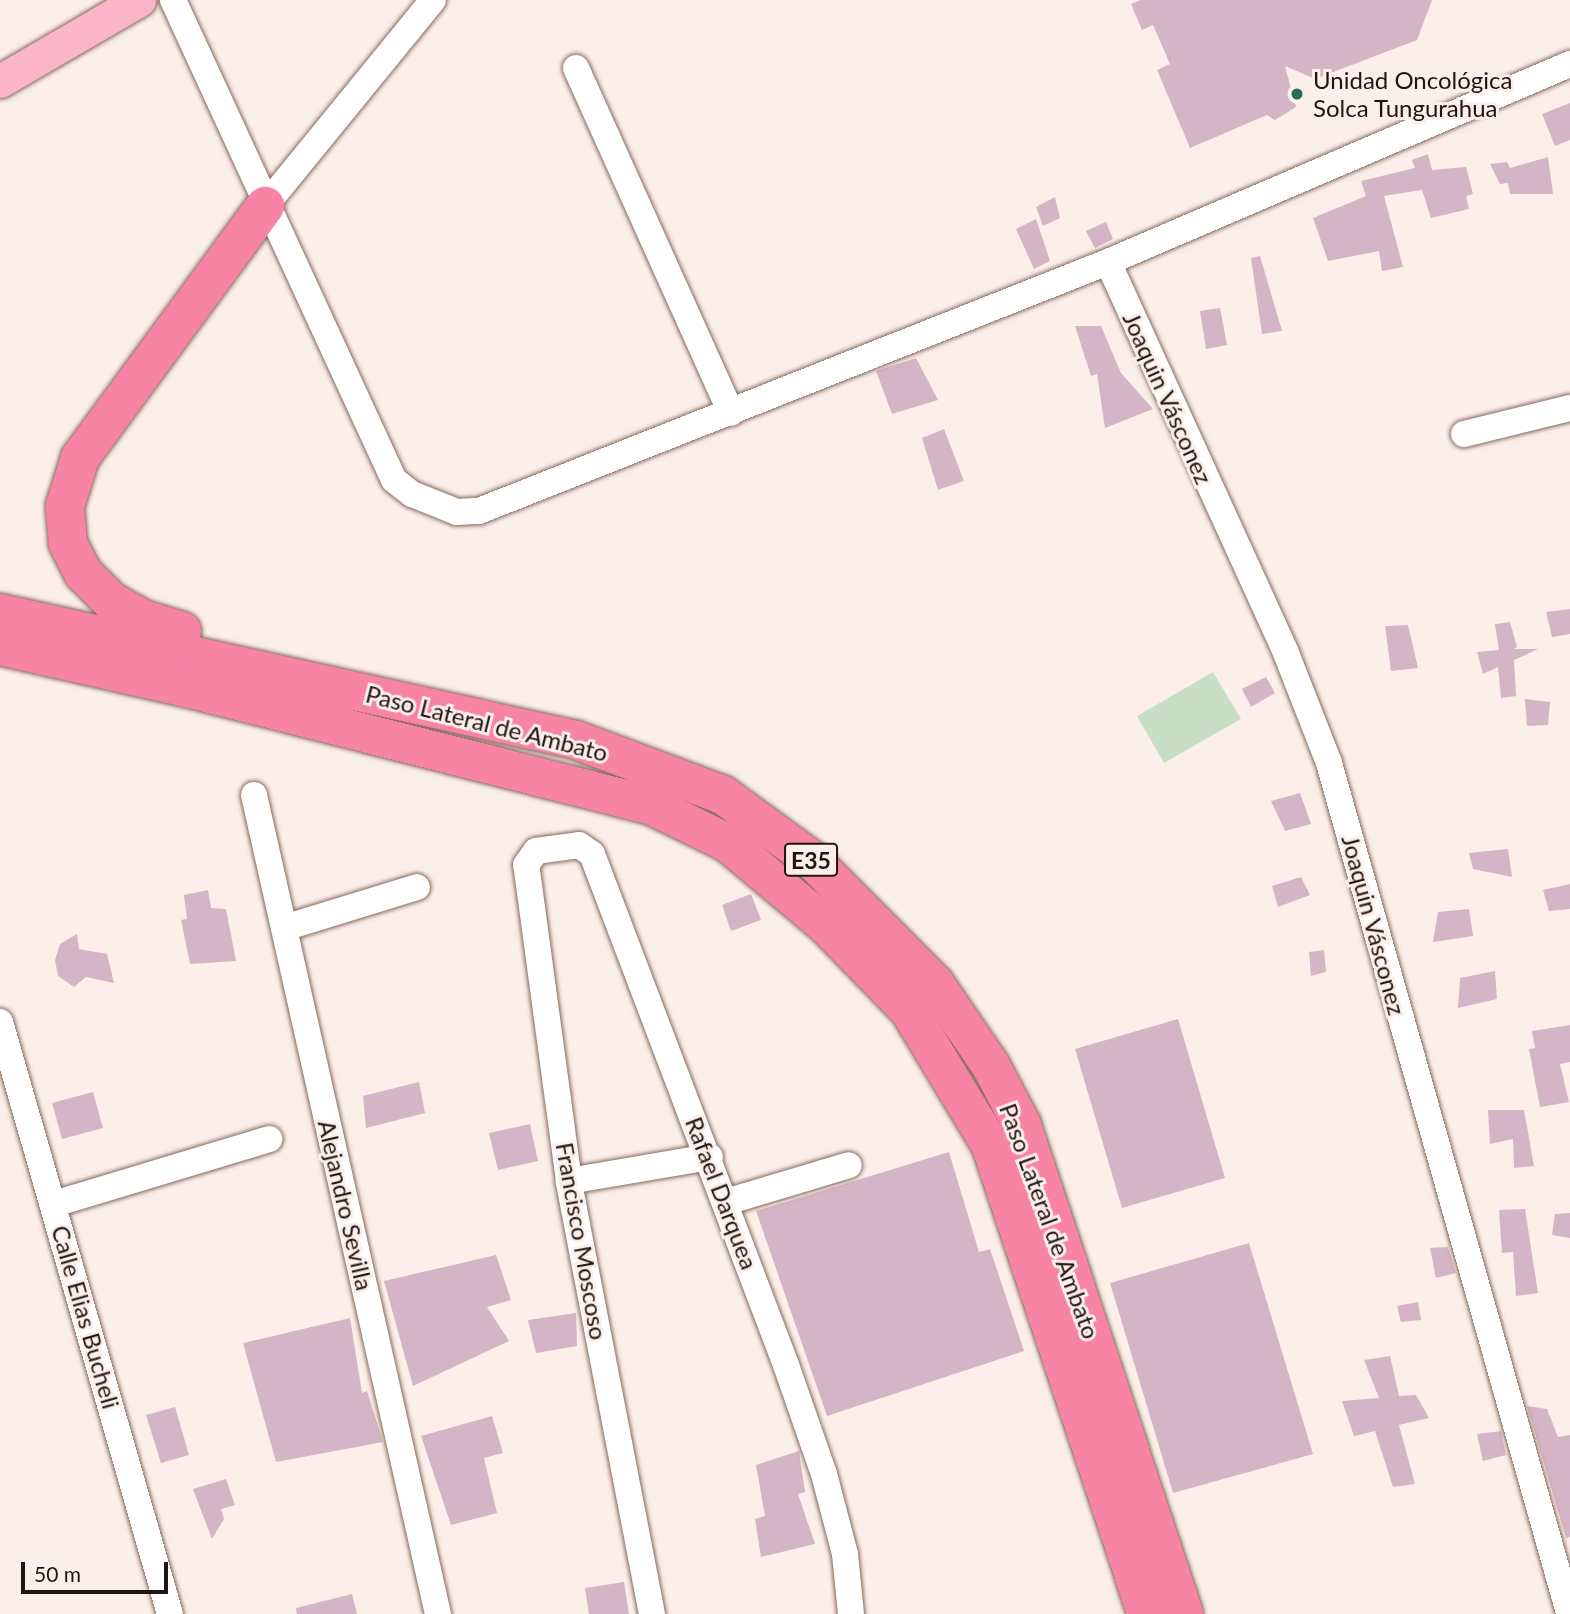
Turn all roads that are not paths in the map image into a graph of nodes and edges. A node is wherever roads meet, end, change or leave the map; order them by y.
1 (139, 0) edge
2 (173, 0) edge
3 (433, 0) edge
4 (1570, 64) edge
5 (576, 68) dead end
6 (0, 81) edge
7 (265, 206) junction
8 (1108, 262) junction
9 (1570, 408) edge
10 (731, 413) junction
11 (1464, 434) dead end
12 (0, 613) edge
13 (0, 646) edge
14 (0, 667) edge
15 (191, 689) junction
16 (432, 706) junction
17 (254, 795) dead end
18 (526, 865) joint
19 (417, 887) dead end
20 (284, 928) junction
21 (0, 1022) edge
22 (269, 1139) dead end
23 (710, 1157) junction
24 (849, 1166) dead end
25 (569, 1181) junction
26 (726, 1202) junction
27 (54, 1204) junction
28 (1570, 1612) edge
29 (170, 1614) edge
30 (438, 1614) edge
31 (652, 1614) edge
32 (851, 1614) edge
33 (1147, 1614) edge
34 (1184, 1614) edge

1 - 6 main road
2 - 7 street
3 - 7 street
4 - 8 street
5 - 10 street
7 - 10 street
7 - 16 highway
8 - 10 street
8 - 28 street, Joaquin Vásconez
9 - 11 street
12 - 16 highway, Paso Lateral de Ambato / E35
13 - 15 highway, Paso Lateral de Ambato / E35
14 - 15 highway
15 - 33 highway, Paso Lateral de Ambato / E35
16 - 34 highway, Paso Lateral de Ambato / E35
17 - 20 street, Alejandro Sevilla
18 - 23 street, Rafael Darquea
18 - 25 street, Francisco Moscoso
19 - 20 street
20 - 30 street, Alejandro Sevilla
21 - 27 street, Calle Elias Bucheli
22 - 27 street
23 - 25 street
23 - 26 street, Rafael Darquea
24 - 26 street
25 - 31 street, Francisco Moscoso
26 - 32 street, Rafael Darquea
27 - 29 street, Calle Elias Bucheli

